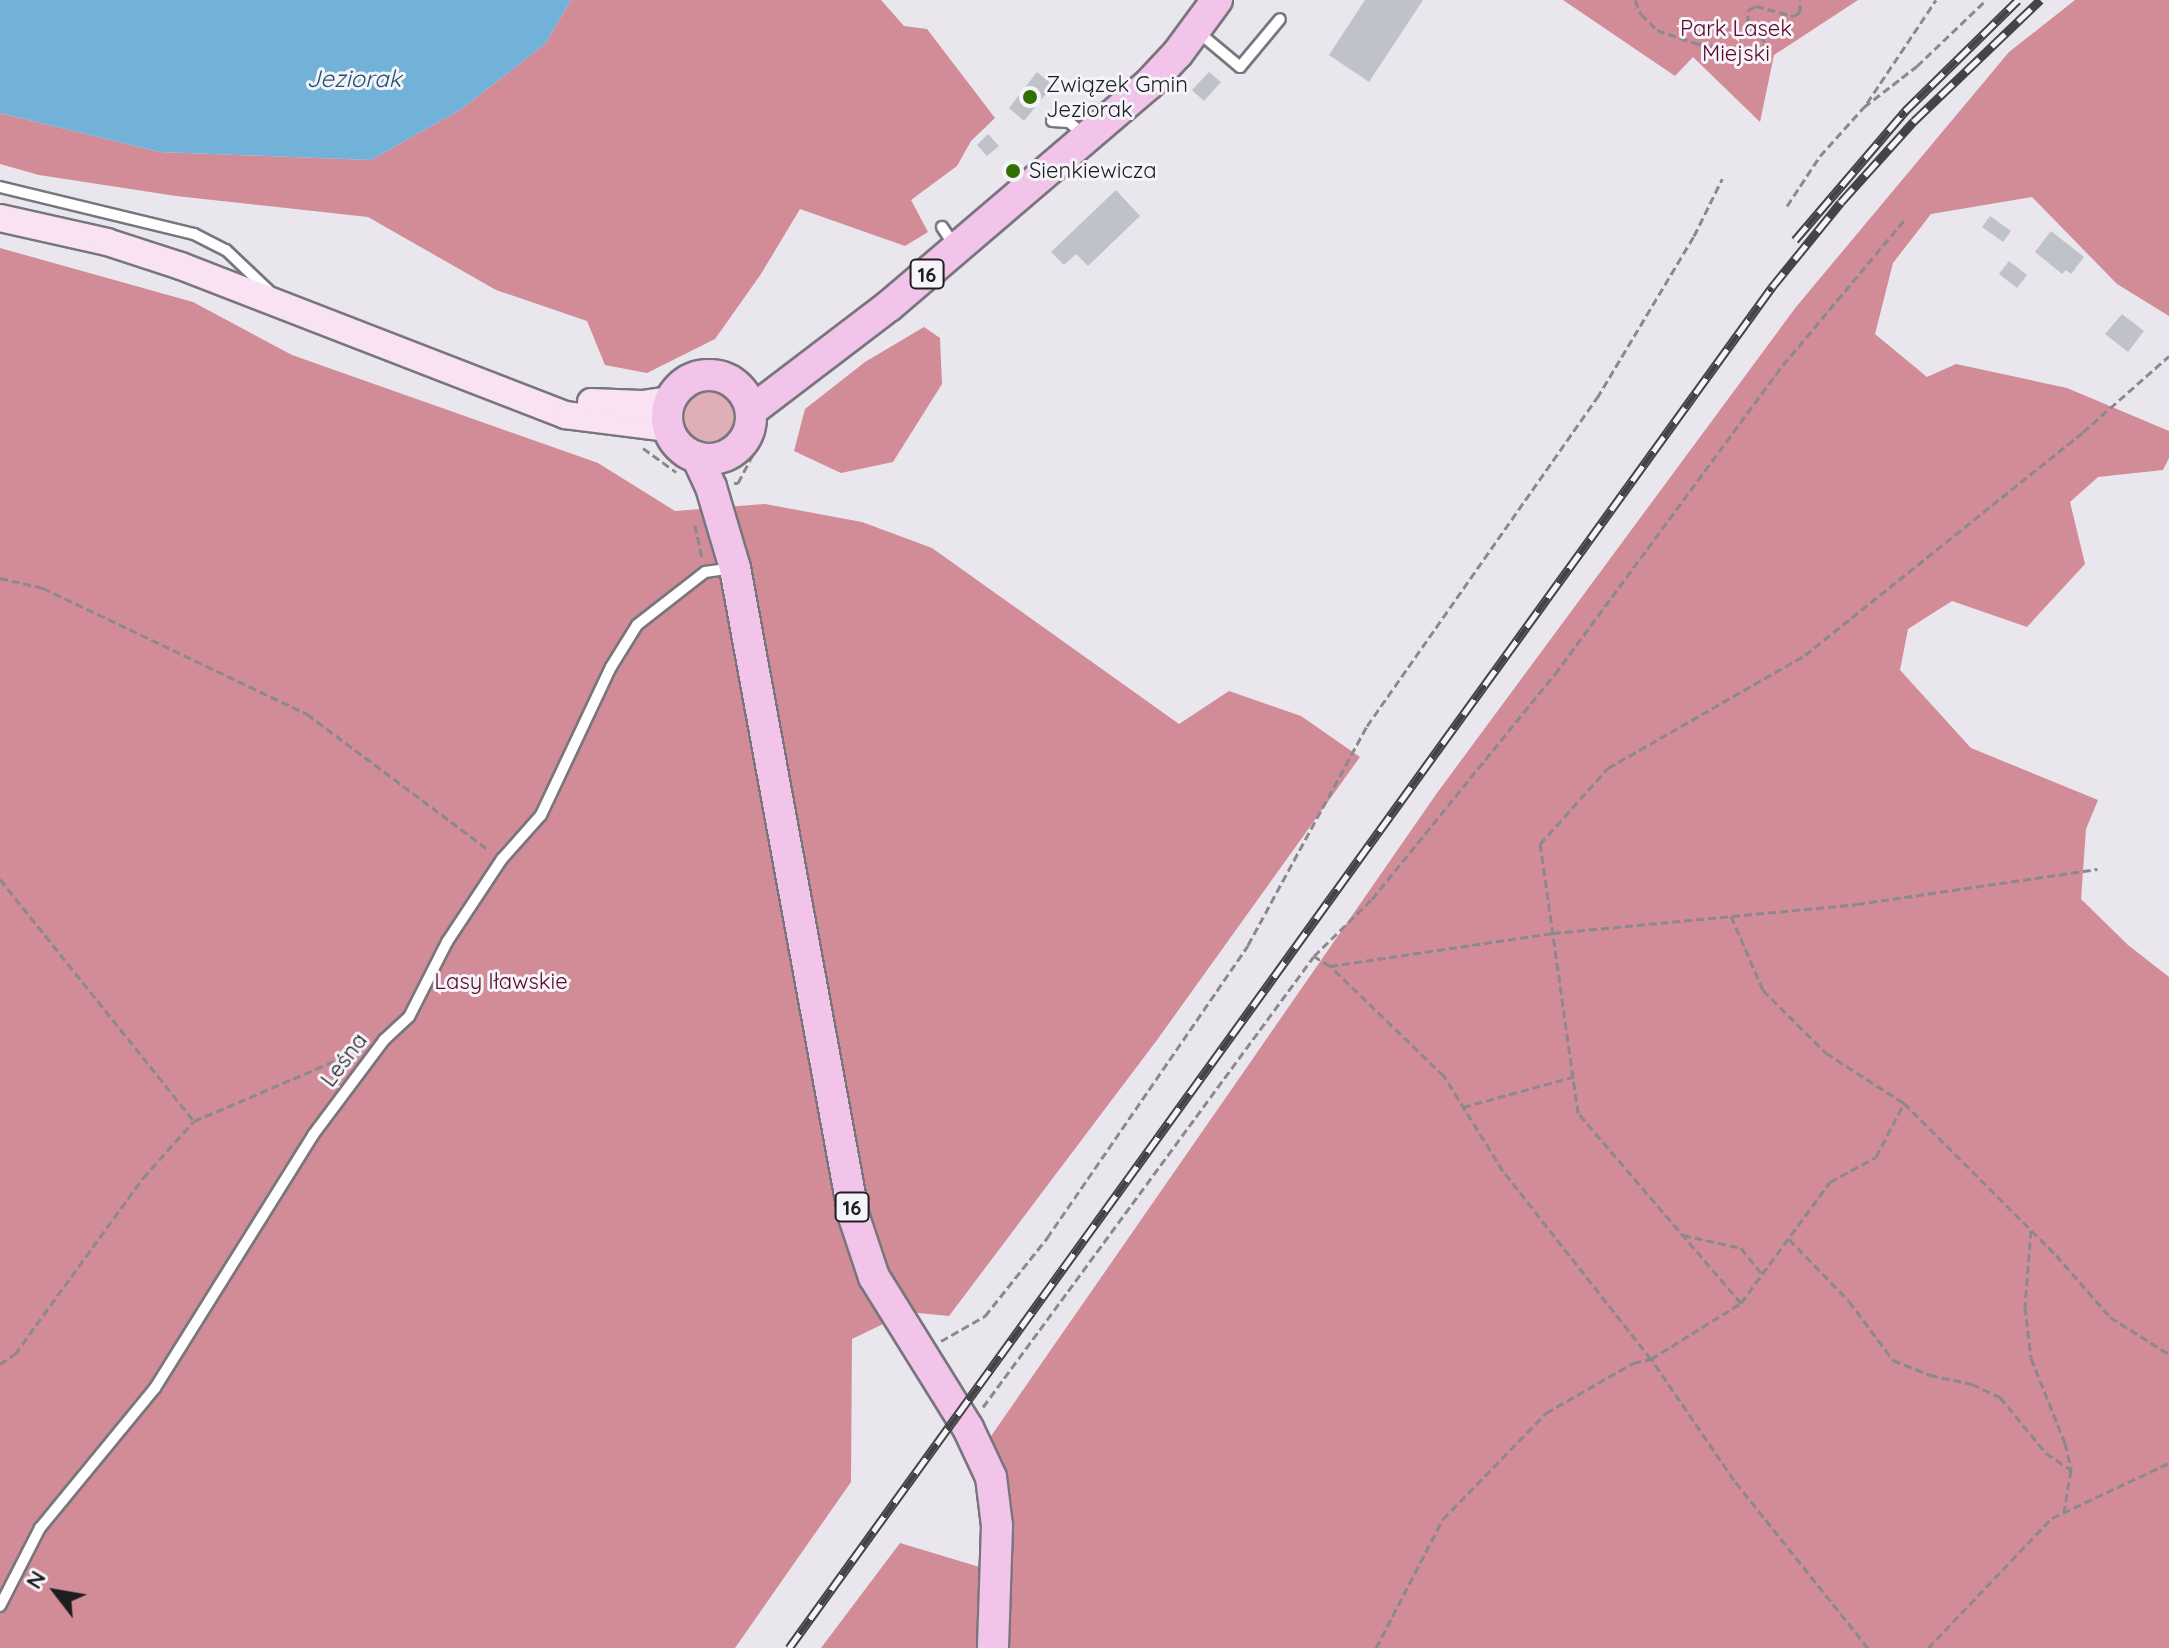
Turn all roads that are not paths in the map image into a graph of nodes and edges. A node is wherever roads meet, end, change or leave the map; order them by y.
1 (1217, 0) edge
2 (1280, 19) dead end
3 (1196, 30) junction
4 (1052, 121) dead end
5 (1087, 138) junction
6 (0, 187) edge
7 (0, 218) edge
8 (285, 306) junction
9 (744, 399) junction
10 (670, 414) junction
11 (728, 455) junction
12 (688, 466) junction
13 (735, 568) junction
14 (0, 1606) edge
15 (993, 1648) edge

1 - 3 main road, 16
2 - 3 lane
3 - 5 main road, 16
4 - 5 lane
5 - 9 main road, 16
6 - 8 lane
7 - 8 main road
8 - 10 main road
9 - 10 main road
9 - 11 main road, 16
10 - 12 main road, 16
11 - 12 main road
11 - 13 main road, 16
12 - 13 main road, 16
13 - 14 lane, Leśna
13 - 15 main road, 16

